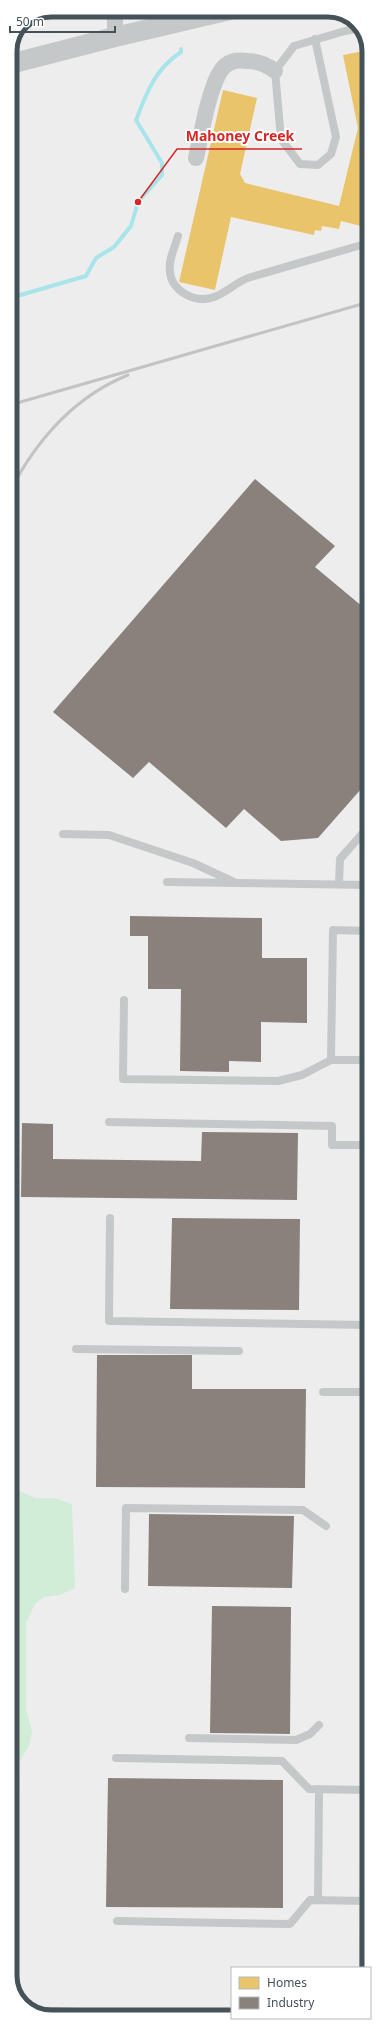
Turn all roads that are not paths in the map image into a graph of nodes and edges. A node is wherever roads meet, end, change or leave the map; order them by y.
1 (115, 17) edge
2 (200, 17) edge
3 (354, 29) edge
4 (115, 37) junction
5 (315, 40) junction
6 (17, 62) edge
7 (275, 71) junction
8 (196, 158) dead end
9 (178, 236) dead end
10 (362, 245) edge
11 (63, 834) dead end
12 (362, 834) edge
13 (167, 882) dead end
14 (237, 883) junction
15 (339, 884) junction
16 (362, 885) edge
17 (362, 931) edge
18 (124, 1000) dead end
19 (331, 1060) junction
20 (362, 1060) edge
21 (109, 1122) dead end
22 (362, 1145) edge
23 (110, 1218) dead end
24 (362, 1325) edge
25 (76, 1349) dead end
26 (240, 1351) dead end
27 (323, 1392) dead end
28 (362, 1392) edge
29 (326, 1526) dead end
30 (124, 1589) dead end
31 (319, 1725) dead end
32 (189, 1738) dead end
33 (116, 1758) dead end
34 (319, 1789) junction
35 (362, 1790) edge
36 (318, 1900) junction
37 (362, 1901) edge
38 (117, 1921) dead end

1 - 4 street
2 - 4 street
3 - 5 lane
4 - 6 street
5 - 7 lane
5 - 7 lane
7 - 8 street
9 - 10 lane
11 - 14 lane
12 - 15 lane
13 - 14 lane
14 - 15 lane
15 - 16 lane
17 - 19 lane
18 - 19 lane
19 - 20 lane
21 - 22 lane
23 - 24 lane
25 - 26 lane
27 - 28 lane
29 - 30 lane
31 - 32 lane
33 - 34 lane
34 - 35 lane
34 - 36 lane
36 - 37 lane
36 - 38 lane

